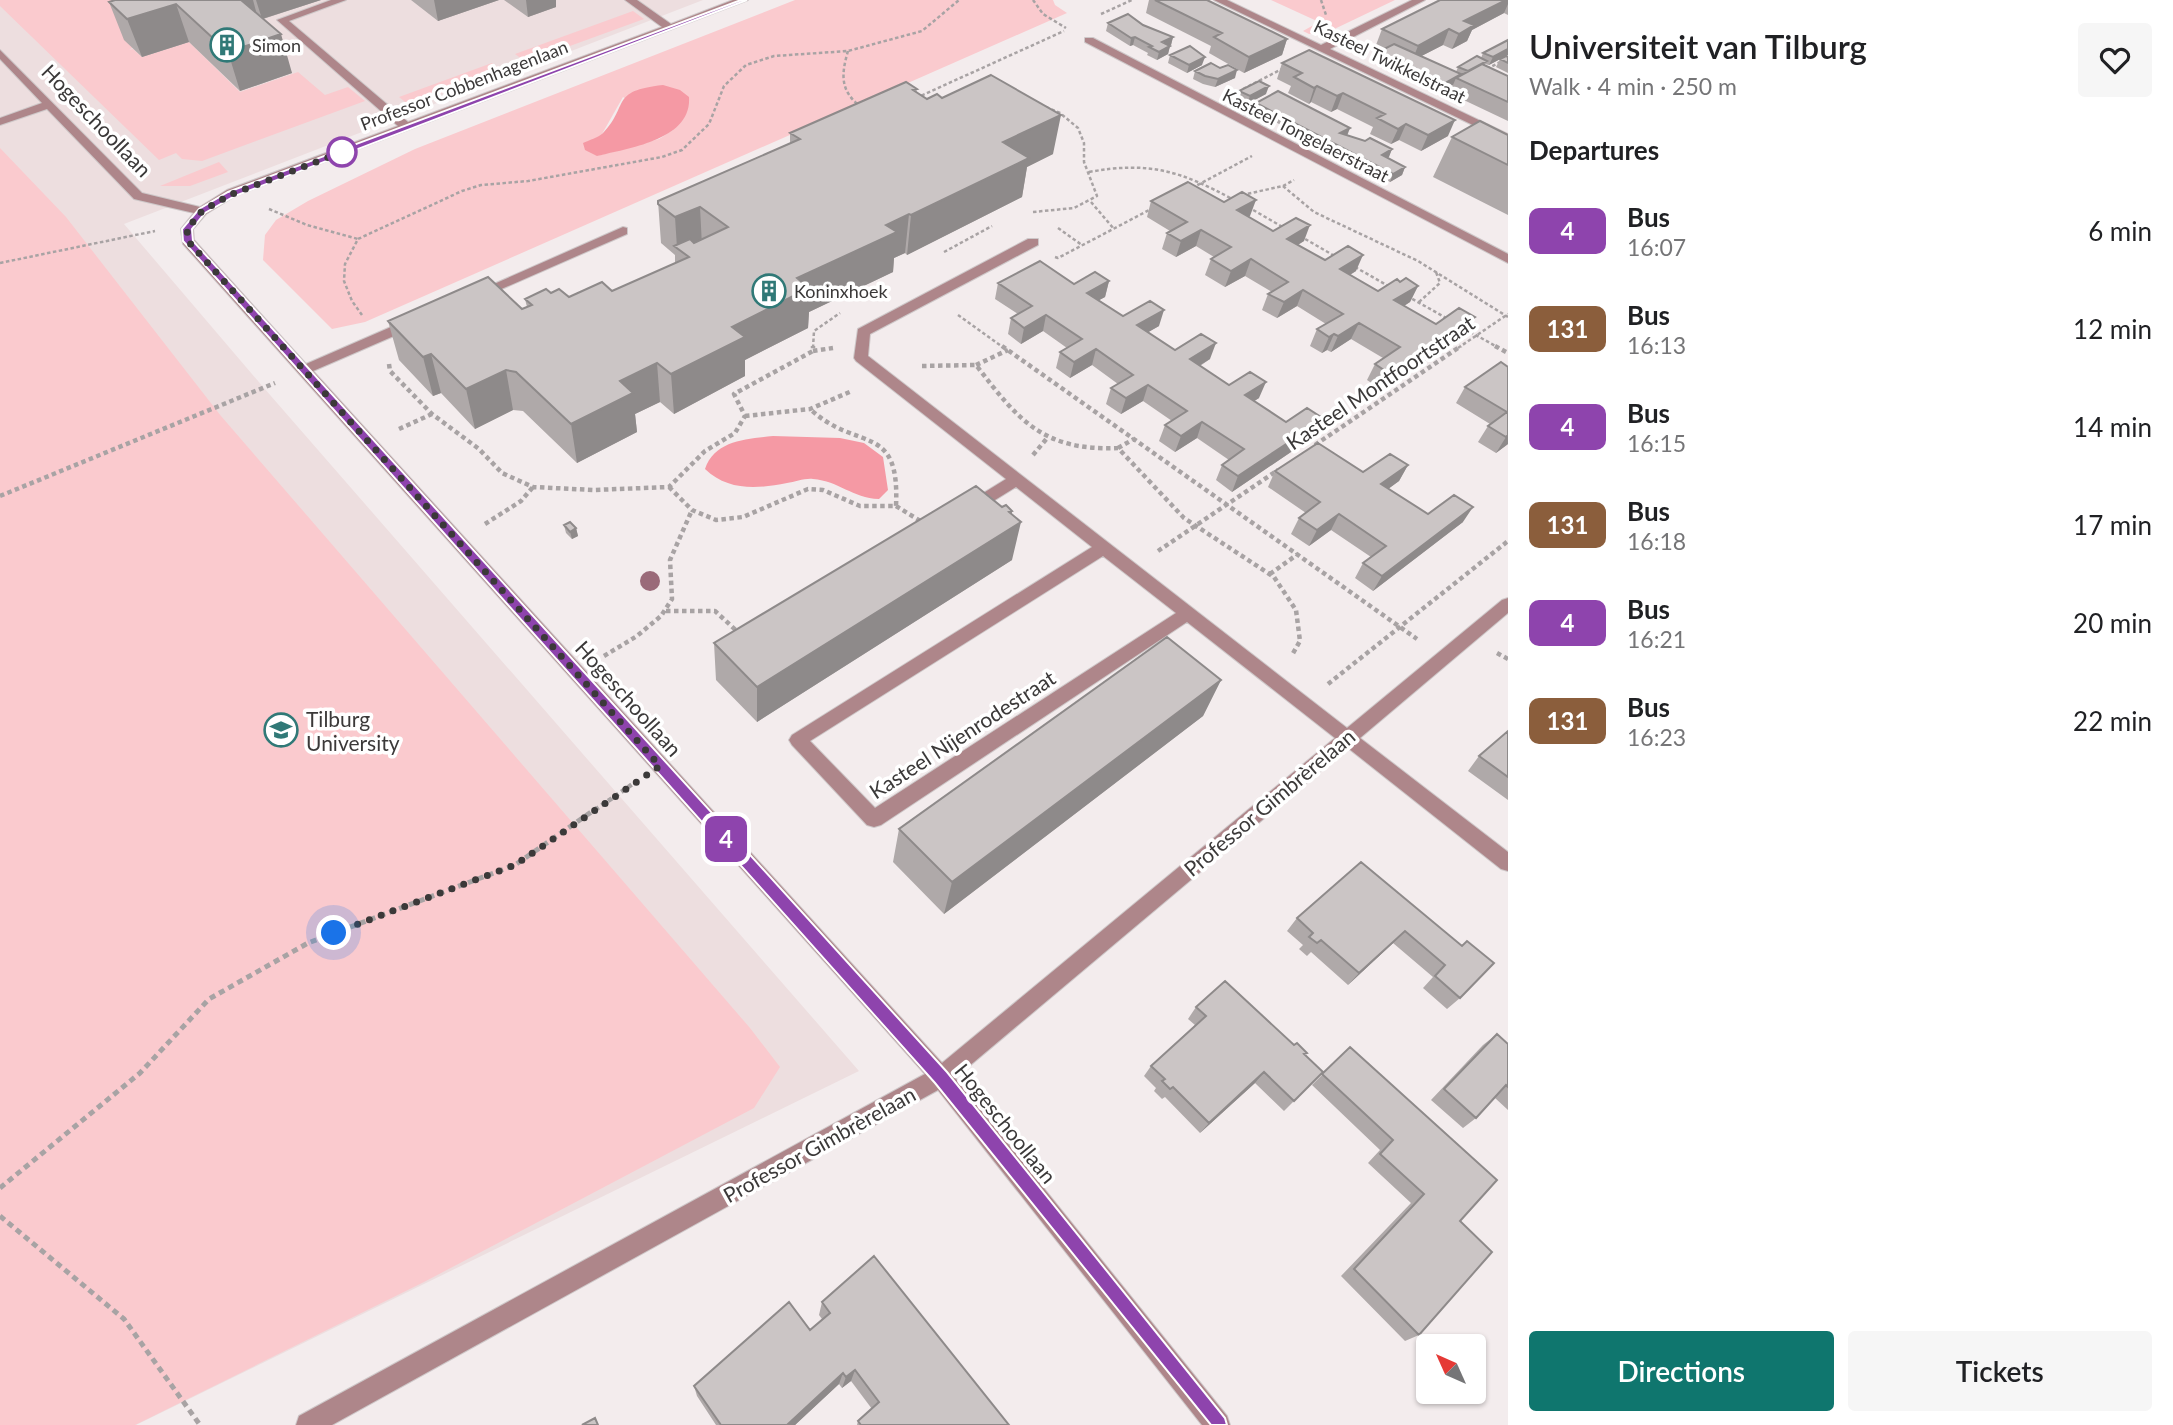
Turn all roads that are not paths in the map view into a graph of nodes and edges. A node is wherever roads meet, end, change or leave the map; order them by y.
1 (341, 0) edge
2 (630, 0) edge
3 (743, 0) edge
4 (1219, 0) edge
5 (1420, 0) edge
6 (670, 27) junction
7 (1089, 40) dead end
8 (1323, 48) junction
9 (0, 52) edge
10 (50, 104) junction
11 (0, 122) edge
12 (406, 127) junction
13 (1508, 138) edge
14 (202, 211) junction
15 (624, 231) dead end
16 (1033, 242) road end
17 (1508, 259) edge
18 (467, 299) edge
19 (430, 315) edge
20 (304, 370) junction
21 (1017, 480) junction
22 (934, 531) edge
23 (1103, 548) junction
24 (1508, 604) edge
25 (1186, 614) junction
26 (1345, 737) junction
27 (1508, 863) edge
28 (941, 1077) junction
29 (307, 1425) edge
30 (1218, 1425) edge

1 - 12 street
2 - 6 street
3 - 6 street, Professor Cobbenhagenlaan
4 - 8 street, Kasteel Twikkelstraat
5 - 8 street
6 - 12 street, Professor Cobbenhagenlaan
7 - 17 street, Kasteel Tongelaerstraat
8 - 13 street, Kasteel Twikkelstraat
9 - 10 street, Hogeschoollaan
10 - 11 street
10 - 14 street, Hogeschoollaan
12 - 14 street, Professor Cobbenhagenlaan
14 - 20 street, Hogeschoollaan
15 - 18 street
16 - 21 street
19 - 20 street
20 - 28 street, Hogeschoollaan
21 - 22 street
21 - 23 street
23 - 25 street
23 - 25 street, Kasteel Nijenrodestraat
24 - 26 street, Professor Gimbrèrelaan
25 - 26 street
26 - 27 street
26 - 28 street, Professor Gimbrèrelaan
28 - 29 street, Professor Gimbrèrelaan
28 - 30 street, Hogeschoollaan

